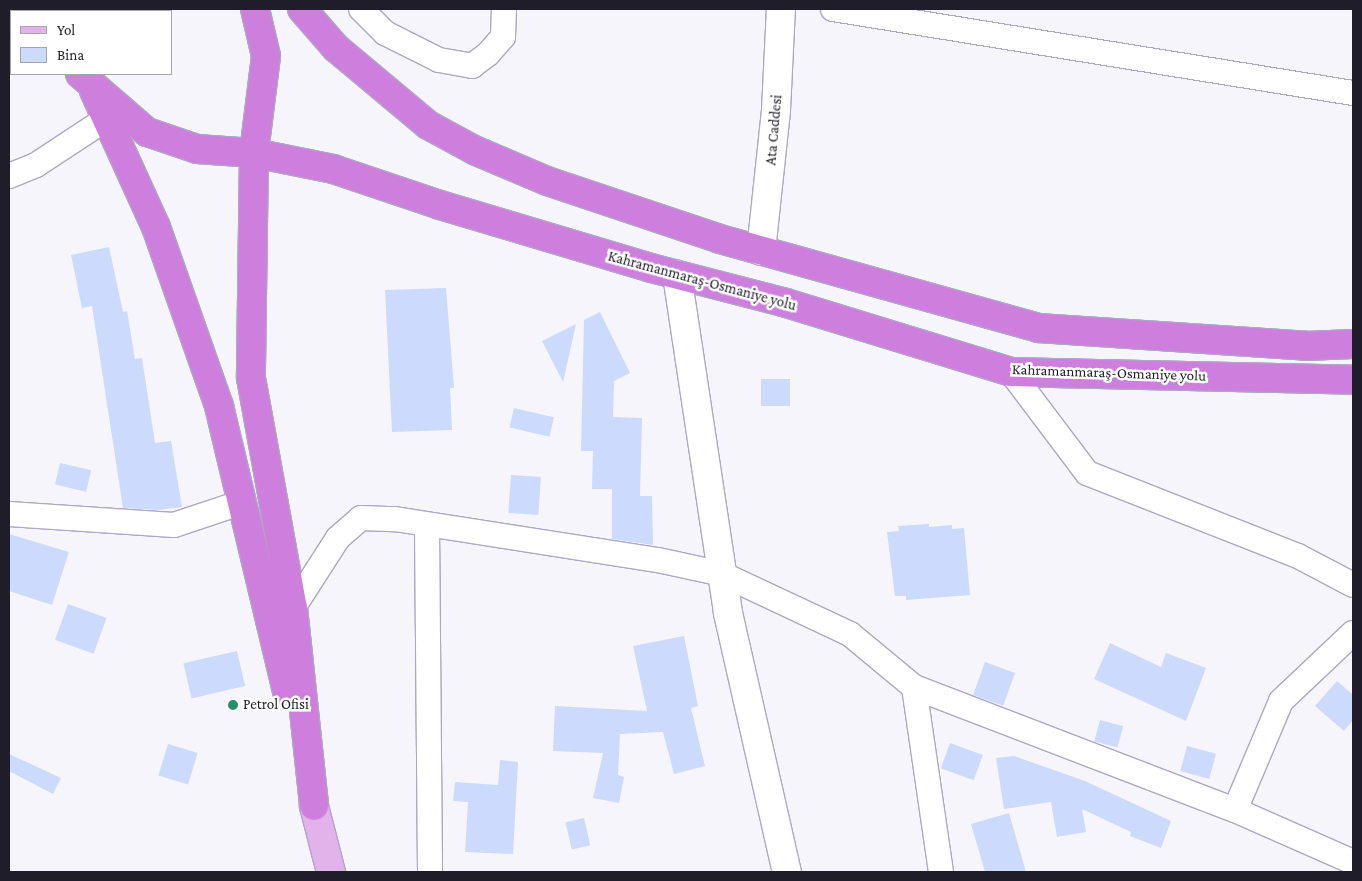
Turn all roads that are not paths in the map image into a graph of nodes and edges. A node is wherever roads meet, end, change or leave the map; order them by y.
1 (255, 9) edge
2 (302, 9) edge
3 (361, 9) edge
4 (504, 9) edge
5 (781, 9) edge
6 (833, 9) edge
7 (88, 78) edge
8 (1353, 93) edge
9 (106, 119) junction
10 (254, 153) junction
11 (9, 176) edge
12 (761, 250) junction
13 (677, 275) junction
14 (1353, 344) edge
15 (1011, 372) junction
16 (1353, 380) edge
17 (243, 502) junction
18 (9, 514) edge
19 (427, 526) junction
20 (722, 574) junction
21 (1353, 585) edge
22 (293, 608) junction
23 (1353, 632) edge
24 (914, 686) junction
25 (314, 806) junction
26 (1235, 810) junction
27 (1353, 862) edge
28 (332, 872) edge
29 (430, 872) edge
30 (787, 872) edge
31 (941, 872) edge

1 - 10 highway
2 - 12 highway
3 - 4 street
5 - 12 street, Ata Caddesi
6 - 8 street
7 - 9 highway
7 - 10 highway, Kahramanmaraş-Osmaniye yolu
9 - 11 street
9 - 17 highway
10 - 13 highway, Kahramanmaraş-Osmaniye yolu
10 - 22 highway
12 - 14 highway
13 - 15 highway, Kahramanmaraş-Osmaniye yolu
13 - 20 street
15 - 16 highway, Kahramanmaraş-Osmaniye yolu
15 - 21 street
17 - 18 street
17 - 25 highway
19 - 20 street
19 - 22 street
19 - 29 street
20 - 24 street
20 - 30 street
22 - 25 highway
23 - 26 street
24 - 26 street
24 - 31 street
25 - 28 main road
26 - 27 street

